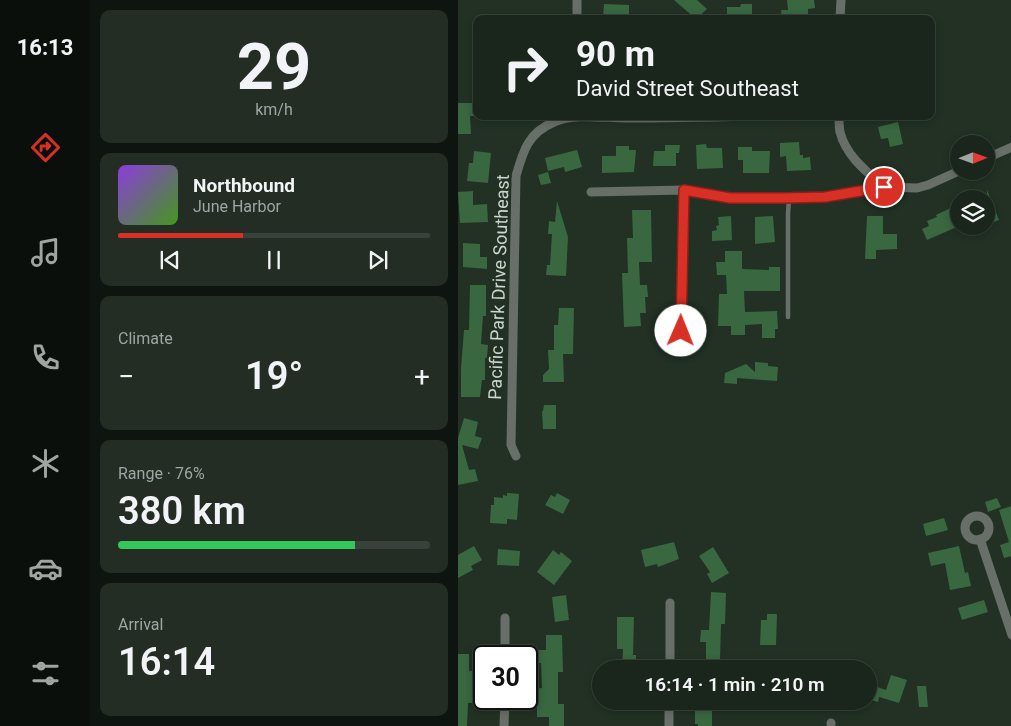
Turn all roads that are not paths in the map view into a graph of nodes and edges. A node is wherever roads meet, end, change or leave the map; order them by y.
1 (576, 0) edge
2 (841, 0) edge
3 (576, 15) edge
4 (840, 15) edge
5 (562, 120) edge
6 (839, 120) edge
7 (1012, 147) edge
8 (996, 154) edge
9 (950, 175) edge
10 (884, 187) junction
11 (684, 190) junction
12 (591, 192) dead end
13 (789, 198) junction
14 (788, 317) dead end
15 (681, 331) dead end
16 (516, 456) dead end
17 (980, 539) dead end
18 (670, 602) dead end
19 (505, 618) dead end
20 (1012, 634) edge
21 (505, 645) edge
22 (670, 660) edge
23 (504, 710) edge
24 (670, 710) edge
25 (504, 726) edge
26 (669, 726) edge

1 - 3 street
2 - 4 street
5 - 16 street, Pacific Park Drive Southeast
6 - 10 street
7 - 8 street
9 - 10 street
10 - 13 street
11 - 12 street
11 - 13 street
11 - 15 street
13 - 14 lane
17 - 20 street
18 - 22 street
19 - 21 street
23 - 25 street
24 - 26 street

